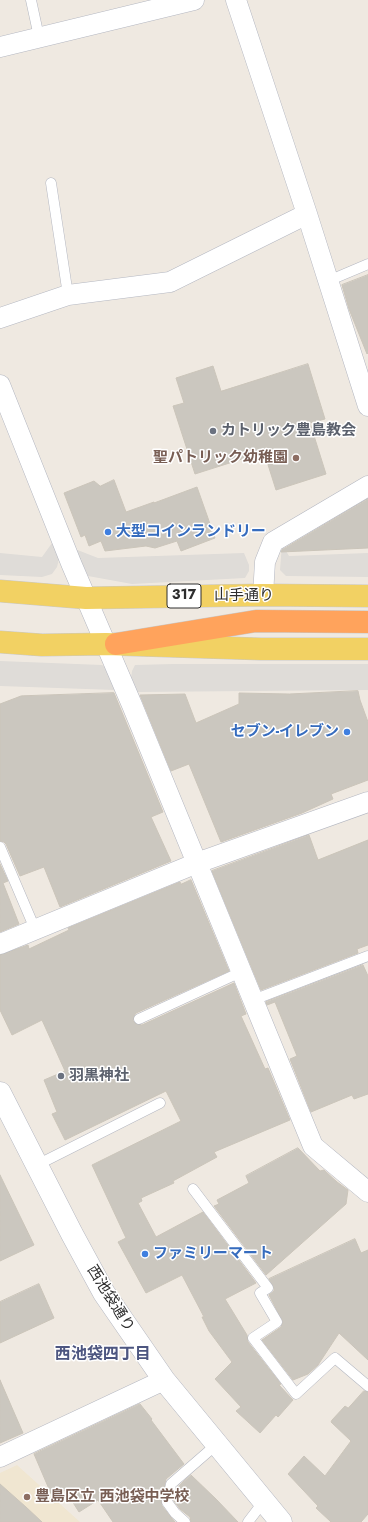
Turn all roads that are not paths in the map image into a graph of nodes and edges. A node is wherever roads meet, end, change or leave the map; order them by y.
1 (31, 0) edge
2 (194, 0) edge
3 (236, 0) edge
4 (40, 37) junction
5 (0, 47) edge
6 (51, 183) dead end
7 (307, 214) junction
8 (368, 264) edge
9 (328, 281) junction
10 (68, 295) junction
11 (0, 318) edge
12 (0, 385) edge
13 (368, 406) edge
14 (368, 486) edge
15 (0, 591) edge
16 (262, 595) junction
17 (368, 596) edge
18 (86, 598) junction
19 (368, 622) edge
20 (0, 642) edge
21 (111, 644) junction
22 (368, 649) edge
23 (368, 802) edge
24 (0, 847) edge
25 (197, 863) junction
26 (35, 929) junction
27 (0, 944) edge
28 (368, 956) edge
29 (242, 972) junction
30 (253, 1000) junction
31 (139, 1019) dead end
32 (0, 1093) edge
33 (160, 1103) dead end
34 (37, 1165) junction
35 (193, 1189) dead end
36 (368, 1192) edge
37 (164, 1380) junction
38 (368, 1386) edge
39 (217, 1444) junction
40 (0, 1457) edge
41 (264, 1501) junction
42 (185, 1522) edge
43 (248, 1522) edge
44 (281, 1522) edge

1 - 4 lane
2 - 4 street
3 - 7 street
4 - 5 street
6 - 10 lane
7 - 9 street
7 - 10 street
8 - 9 lane
9 - 13 street
10 - 11 street
12 - 18 street
14 - 16 street
15 - 18 main road, 山手通り / 317
16 - 17 main road, 山手通り / 317
16 - 18 main road, 山手通り / 317
18 - 21 street
19 - 21 highway
20 - 21 main road
21 - 22 main road
21 - 25 street
23 - 25 street
24 - 26 lane
25 - 26 street
25 - 29 street
26 - 27 street
28 - 30 lane
29 - 30 street
29 - 31 lane
30 - 36 street
32 - 34 main road, 西池袋通り
33 - 34 lane
34 - 37 main road, 西池袋通り
35 - 38 lane
37 - 39 main road, 西池袋通り
37 - 40 street
39 - 41 main road, 西池袋通り
39 - 42 lane
41 - 43 lane
41 - 44 main road, 西池袋通り

